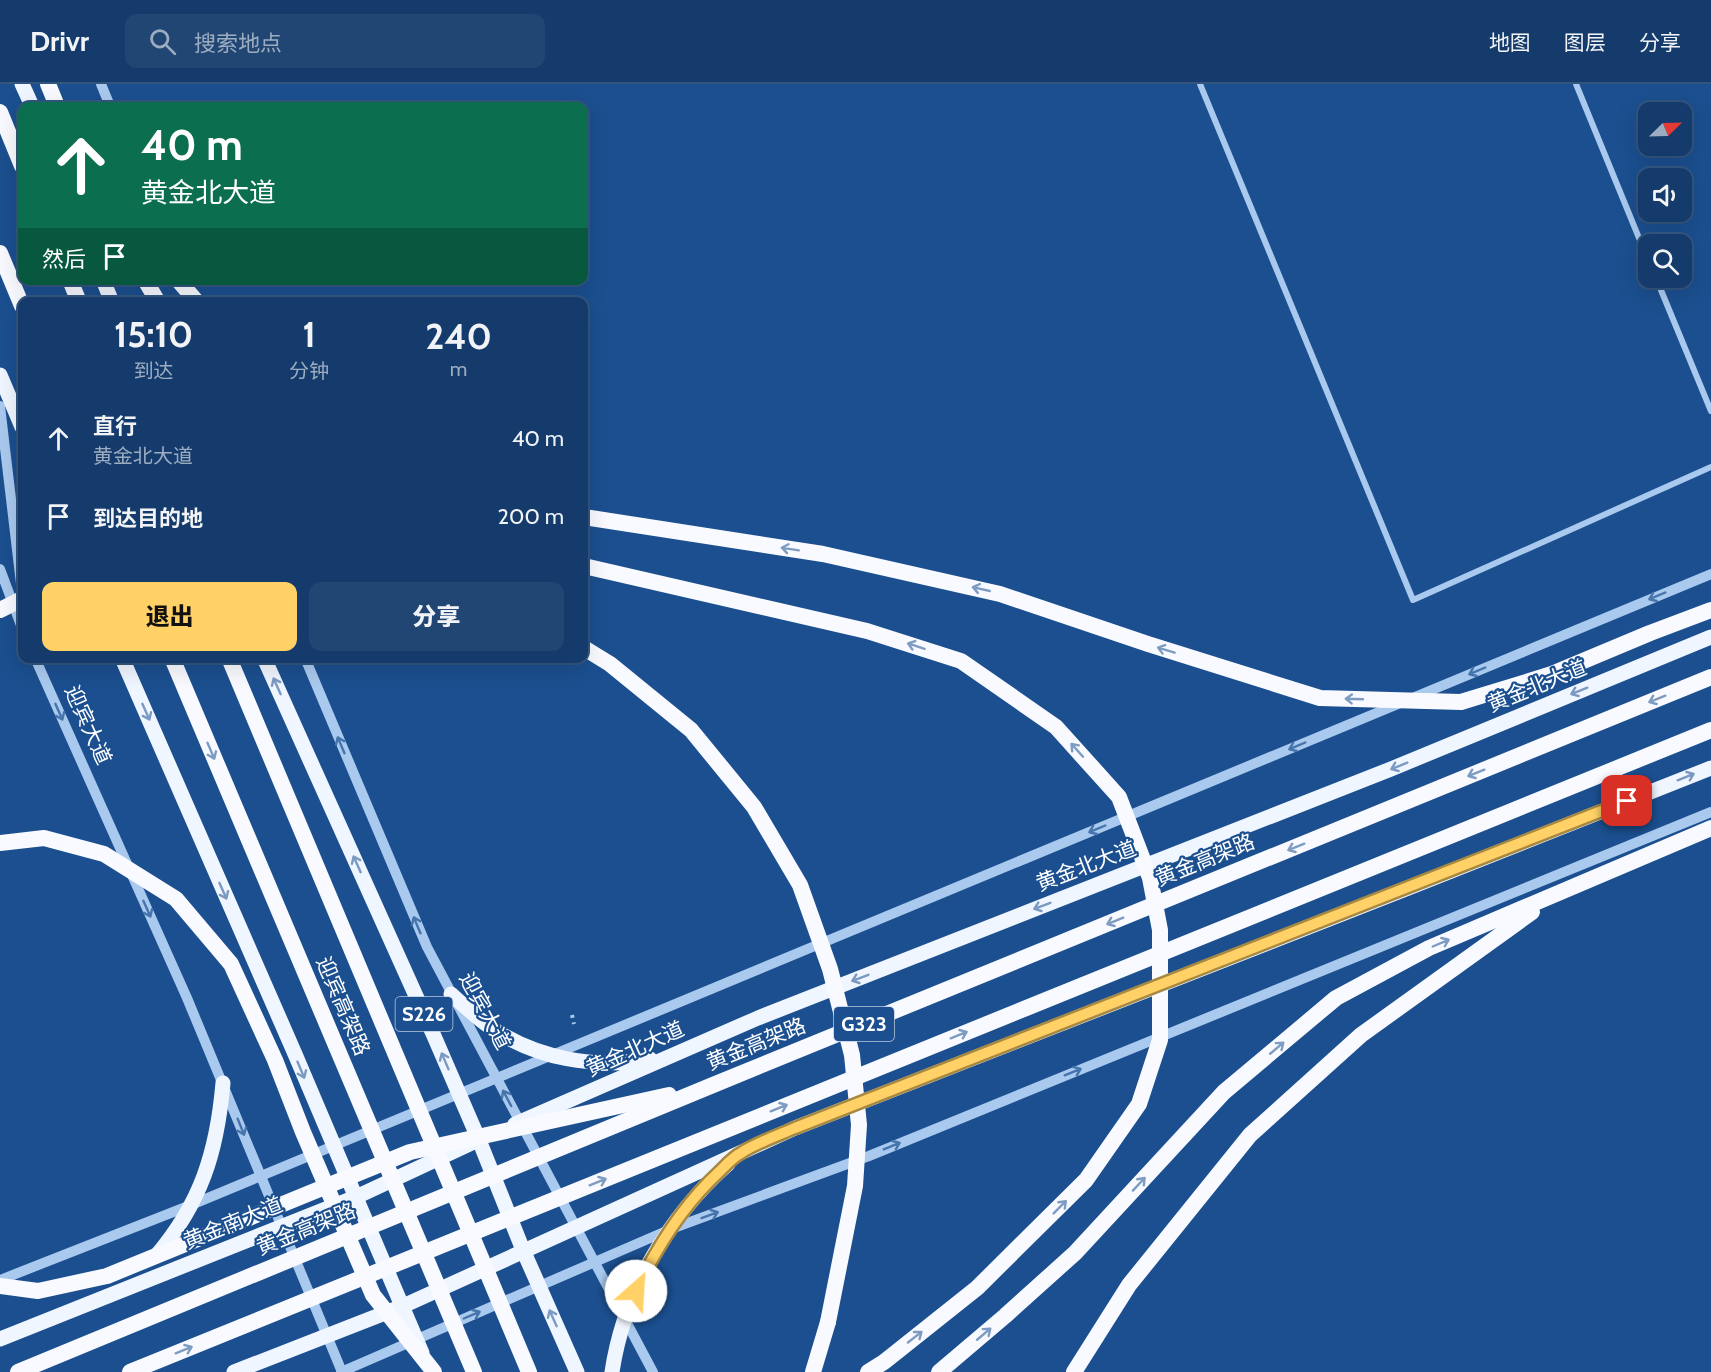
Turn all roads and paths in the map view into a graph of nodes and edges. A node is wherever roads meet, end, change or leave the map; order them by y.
1 (22, 84) edge
2 (48, 84) edge
3 (101, 84) edge
4 (1200, 84) edge
5 (1576, 84) edge
6 (30, 102) edge
7 (55, 102) edge
8 (108, 102) edge
9 (0, 112) edge
10 (18, 156) edge
11 (1638, 236) edge
12 (0, 253) edge
13 (184, 285) edge
14 (1660, 288) edge
15 (18, 297) edge
16 (193, 297) edge
17 (0, 375) edge
18 (0, 406) edge
19 (1711, 411) edge
20 (18, 418) edge
21 (1711, 466) edge
22 (588, 518) edge
23 (18, 558) edge
24 (588, 567) edge
25 (0, 569) edge
26 (1711, 574) edge
27 (18, 601) edge
28 (0, 610) edge
29 (1711, 610) edge
30 (18, 617) edge
31 (1711, 637) edge
32 (588, 650) edge
33 (37, 663) edge
34 (124, 663) edge
35 (174, 663) edge
36 (231, 663) edge
37 (266, 663) edge
38 (307, 663) edge
39 (1711, 677) edge
40 (1711, 730) edge
41 (1711, 768) edge
42 (1711, 812) edge
43 (1711, 828) edge
44 (0, 843) edge
45 (1558, 894) junction
46 (451, 994) junction
47 (685, 1050) junction
48 (553, 1055) junction
49 (497, 1078) junction
50 (223, 1083) junction
51 (713, 1085) junction
52 (459, 1094) junction
53 (520, 1122) junction
54 (479, 1140) junction
55 (334, 1146) junction
56 (740, 1153) junction
57 (261, 1176) junction
58 (356, 1197) junction
59 (191, 1205) junction
60 (282, 1227) junction
61 (576, 1227) junction
62 (668, 1230) junction
63 (523, 1250) junction
64 (594, 1263) junction
65 (0, 1280) edge
66 (0, 1286) edge
67 (539, 1286) junction
68 (122, 1290) junction
69 (403, 1306) junction
70 (625, 1320) junction
71 (327, 1336) junction
72 (0, 1339) edge
73 (417, 1340) junction
74 (18, 1372) edge
75 (130, 1372) edge
76 (234, 1372) edge
77 (342, 1372) edge
78 (432, 1372) edge
79 (474, 1372) edge
80 (530, 1372) edge
81 (577, 1372) edge
82 (612, 1372) edge
83 (652, 1372) edge
84 (813, 1372) edge
85 (868, 1372) edge
86 (939, 1372) edge
87 (1074, 1372) edge

1 - 6 main road
2 - 7 highway
3 - 8 street
4 - 21 street
5 - 11 street
9 - 10 highway
12 - 15 highway
13 - 16 highway, bridge
14 - 19 street
17 - 20 main road
18 - 23 street
29 -> 22 highway, bridge
85 -> 24 highway, bridge
25 - 30 street
26 -> 48 street
27 - 28 highway, bridge
31 -> 47 main road, 黄金北大道
32 - 84 highway, bridge
33 -> 50 street, 迎宾大道
34 -> 55 main road
35 -> 79 highway, 迎宾高架路, bridge
36 - 80 highway, 迎宾高架路, bridge
52 -> 37 main road, S226
46 -> 38 street, 迎宾大道
39 -> 51 highway, 黄金高架路 / G323, bridge
75 -> 40 highway, G323, bridge
56 -> 41 main road
62 -> 42 street
43 - 45 highway
44 - 78 highway, bridge
86 -> 45 highway
45 - 87 highway
46 - 48 main road
46 - 49 street, 迎宾大道
47 - 48 main road
47 - 53 main road, 黄金北大道
48 - 49 street
49 - 52 street
53 -> 49 street, 迎宾大道
50 -> 57 street, 迎宾大道
50 - 59 main road
51 - 66 highway, bridge
51 - 74 highway, 黄金高架路 / G323, bridge
52 - 54 main road, S226
52 - 55 street
53 - 54 main road, 黄金北大道
53 - 61 street, 迎宾大道
54 - 58 main road, 黄金南大道
54 - 63 main road, S226
55 - 57 street
55 - 58 main road
56 - 61 main road
56 - 62 main road
57 - 59 street
57 - 60 street, 迎宾大道
58 - 60 main road, 黄金南大道
58 - 69 main road
59 - 65 street
59 - 68 main road
60 - 68 main road, 黄金南大道
60 - 71 street, 迎宾大道
61 - 63 main road
61 - 64 street, 迎宾大道
62 - 64 street
62 - 70 main road
63 - 67 main road, S226
63 - 69 main road
64 - 67 street
64 - 70 street, 迎宾大道
73 -> 67 street
81 -> 67 main road, S226
68 - 72 main road, 黄金南大道
69 - 71 main road
69 - 73 main road
70 - 82 main road
70 - 83 street, 迎宾大道
71 - 76 main road
71 - 77 street, 迎宾大道
73 - 77 street
73 - 78 main road

